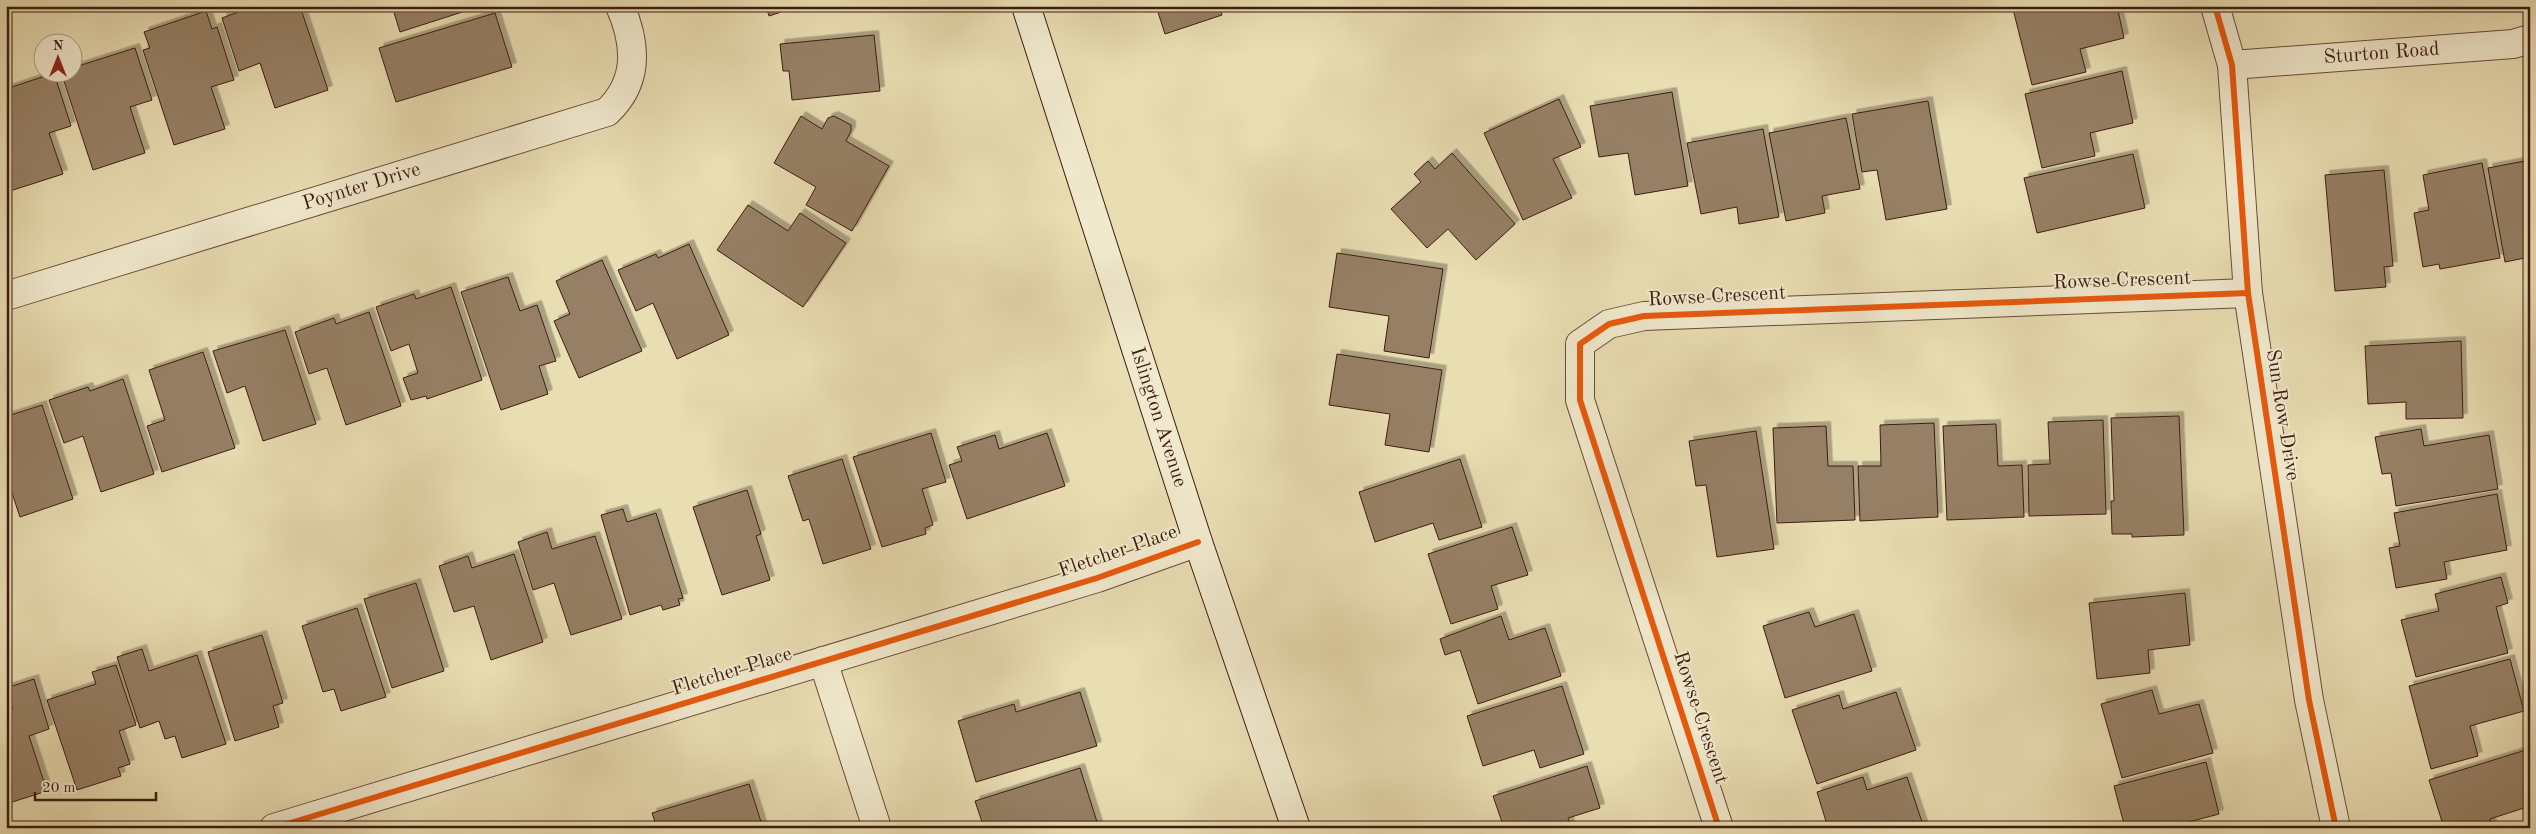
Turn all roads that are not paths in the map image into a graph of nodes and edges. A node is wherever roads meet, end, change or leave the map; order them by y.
1 (620, 6) edge
2 (1026, 6) edge
3 (2215, 6) edge
4 (2530, 39) edge
5 (2232, 65) junction
6 (2248, 293) junction
7 (6, 296) edge
8 (1198, 542) junction
9 (823, 661) junction
10 (274, 828) edge
11 (878, 828) edge
12 (1296, 828) edge
13 (1719, 828) edge
14 (2336, 828) edge

1 - 7 street, Poynter Drive
2 - 8 street, Islington Avenue
3 - 5 street, Sun Row Drive
4 - 5 street, Sturton Road
5 - 6 street, Sun Row Drive
6 - 13 street, Rowse Crescent
6 - 14 street, Sun Row Drive
8 - 9 street, Fletcher Place
8 - 12 street, Islington Avenue
9 - 10 street, Fletcher Place
9 - 11 street

